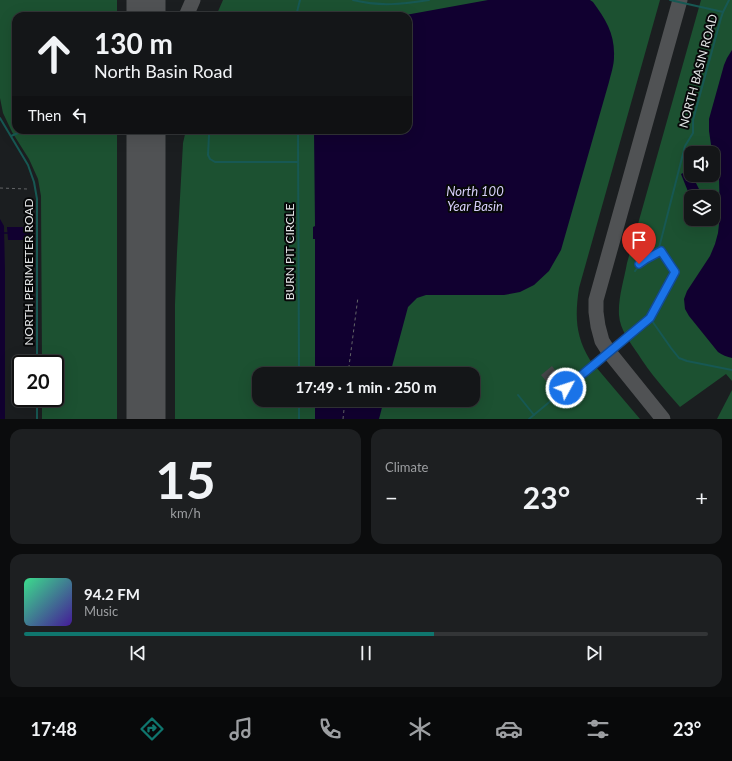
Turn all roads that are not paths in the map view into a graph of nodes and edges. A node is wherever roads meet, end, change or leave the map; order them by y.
1 (300, 0) edge
2 (353, 0) edge
3 (429, 0) edge
4 (670, 0) edge
5 (729, 0) edge
6 (297, 12) edge
7 (723, 12) junction
8 (0, 118) edge
9 (16, 134) edge
10 (298, 134) edge
11 (209, 135) dead end
12 (11, 136) junction
13 (298, 162) junction
14 (661, 251) junction
15 (635, 271) dead end
16 (650, 318) junction
17 (37, 355) edge
18 (298, 367) edge
19 (732, 370) edge
20 (518, 395) dead end
21 (37, 407) edge
22 (299, 407) edge
23 (534, 414) junction
24 (37, 419) edge
25 (299, 419) edge
26 (529, 419) edge

1 - 6 lane
2 - 3 lane
4 - 7 lane
5 - 7 lane, NORTH BASIN ROAD
7 - 14 lane, NORTH BASIN ROAD
8 - 12 lane, NORTH PERIMETER ROAD
9 - 12 lane
10 - 13 lane, BURN PIT CIRCLE
11 - 13 lane
12 - 17 lane, NORTH PERIMETER ROAD
13 - 18 lane, BURN PIT CIRCLE
14 - 15 lane
14 - 16 lane
16 - 19 lane
16 - 23 lane
20 - 23 lane
21 - 24 lane
22 - 25 lane
23 - 26 lane

